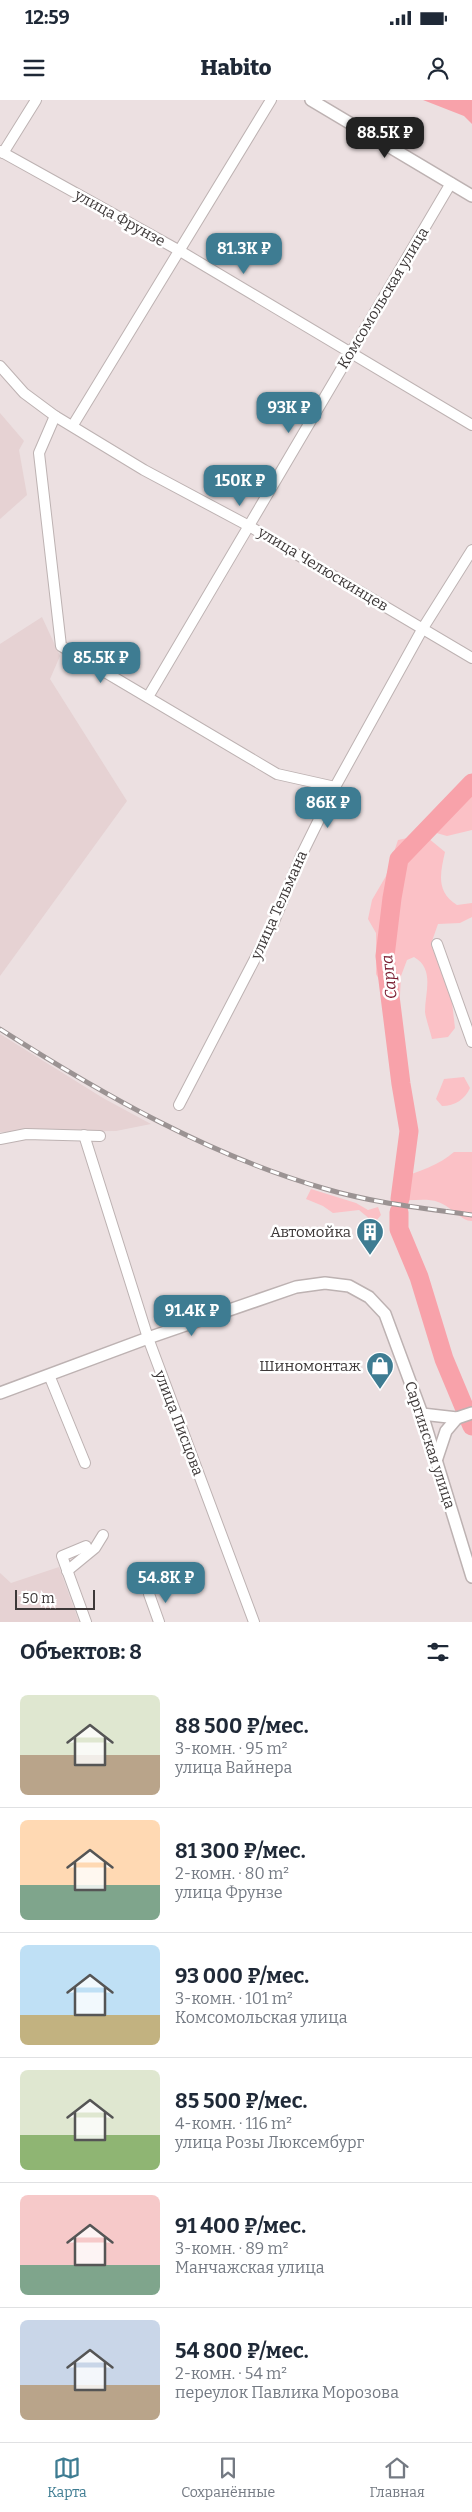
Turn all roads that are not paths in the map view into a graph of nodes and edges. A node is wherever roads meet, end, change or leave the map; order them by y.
1 (36, 100) edge
2 (271, 100) edge
3 (311, 100) edge
4 (2, 152) edge
5 (451, 183) junction
6 (472, 196) edge
7 (180, 251) junction
8 (351, 354) junction
9 (0, 366) edge
10 (55, 416) junction
11 (73, 425) junction
12 (472, 425) edge
13 (250, 526) junction
14 (472, 550) edge
15 (423, 628) junction
16 (472, 658) edge
17 (148, 697) junction
18 (335, 787) junction
19 (437, 944) dead end
20 (472, 1042) edge
21 (180, 1105) dead end
22 (84, 1135) junction
23 (100, 1136) dead end
24 (0, 1139) edge
25 (148, 1338) junction
26 (49, 1375) junction
27 (0, 1393) edge
28 (472, 1413) edge
29 (422, 1414) junction
30 (457, 1418) junction
31 (437, 1461) junction
32 (85, 1463) dead end
33 (103, 1535) dead end
34 (86, 1546) dead end
35 (67, 1571) junction
36 (472, 1577) edge
37 (149, 1594) dead end
38 (86, 1622) edge
39 (159, 1622) edge
40 (254, 1622) edge

1 - 4 street
2 - 7 street
3 - 5 street
4 - 7 street, улица Фрунзе
5 - 6 street
5 - 8 street, Комсомольская улица
7 - 8 street, улица Фрунзе
7 - 11 street
8 - 12 street, улица Фрунзе
8 - 13 street, Комсомольская улица
9 - 10 street, улица Челюскинцев
10 - 11 street, улица Челюскинцев
10 - 17 street
11 - 13 street, улица Челюскинцев
13 - 15 street, улица Челюскинцев
13 - 17 street, Комсомольская улица
14 - 15 street, улица Тельмана
15 - 16 street, улица Челюскинцев
15 - 18 street, улица Тельмана
17 - 18 street
18 - 21 street, улица Тельмана
19 - 20 street
22 - 23 street
22 - 24 street
22 - 25 street, улица Писцова
25 - 26 street
25 - 29 street, Саргинская улица
25 - 40 street, улица Писцова
26 - 27 street
26 - 32 street
28 - 30 street
29 - 30 street
29 - 31 street, Саргинская улица
30 - 31 street
31 - 36 street, Саргинская улица
33 - 35 street
34 - 35 street
35 - 38 street
37 - 39 street

